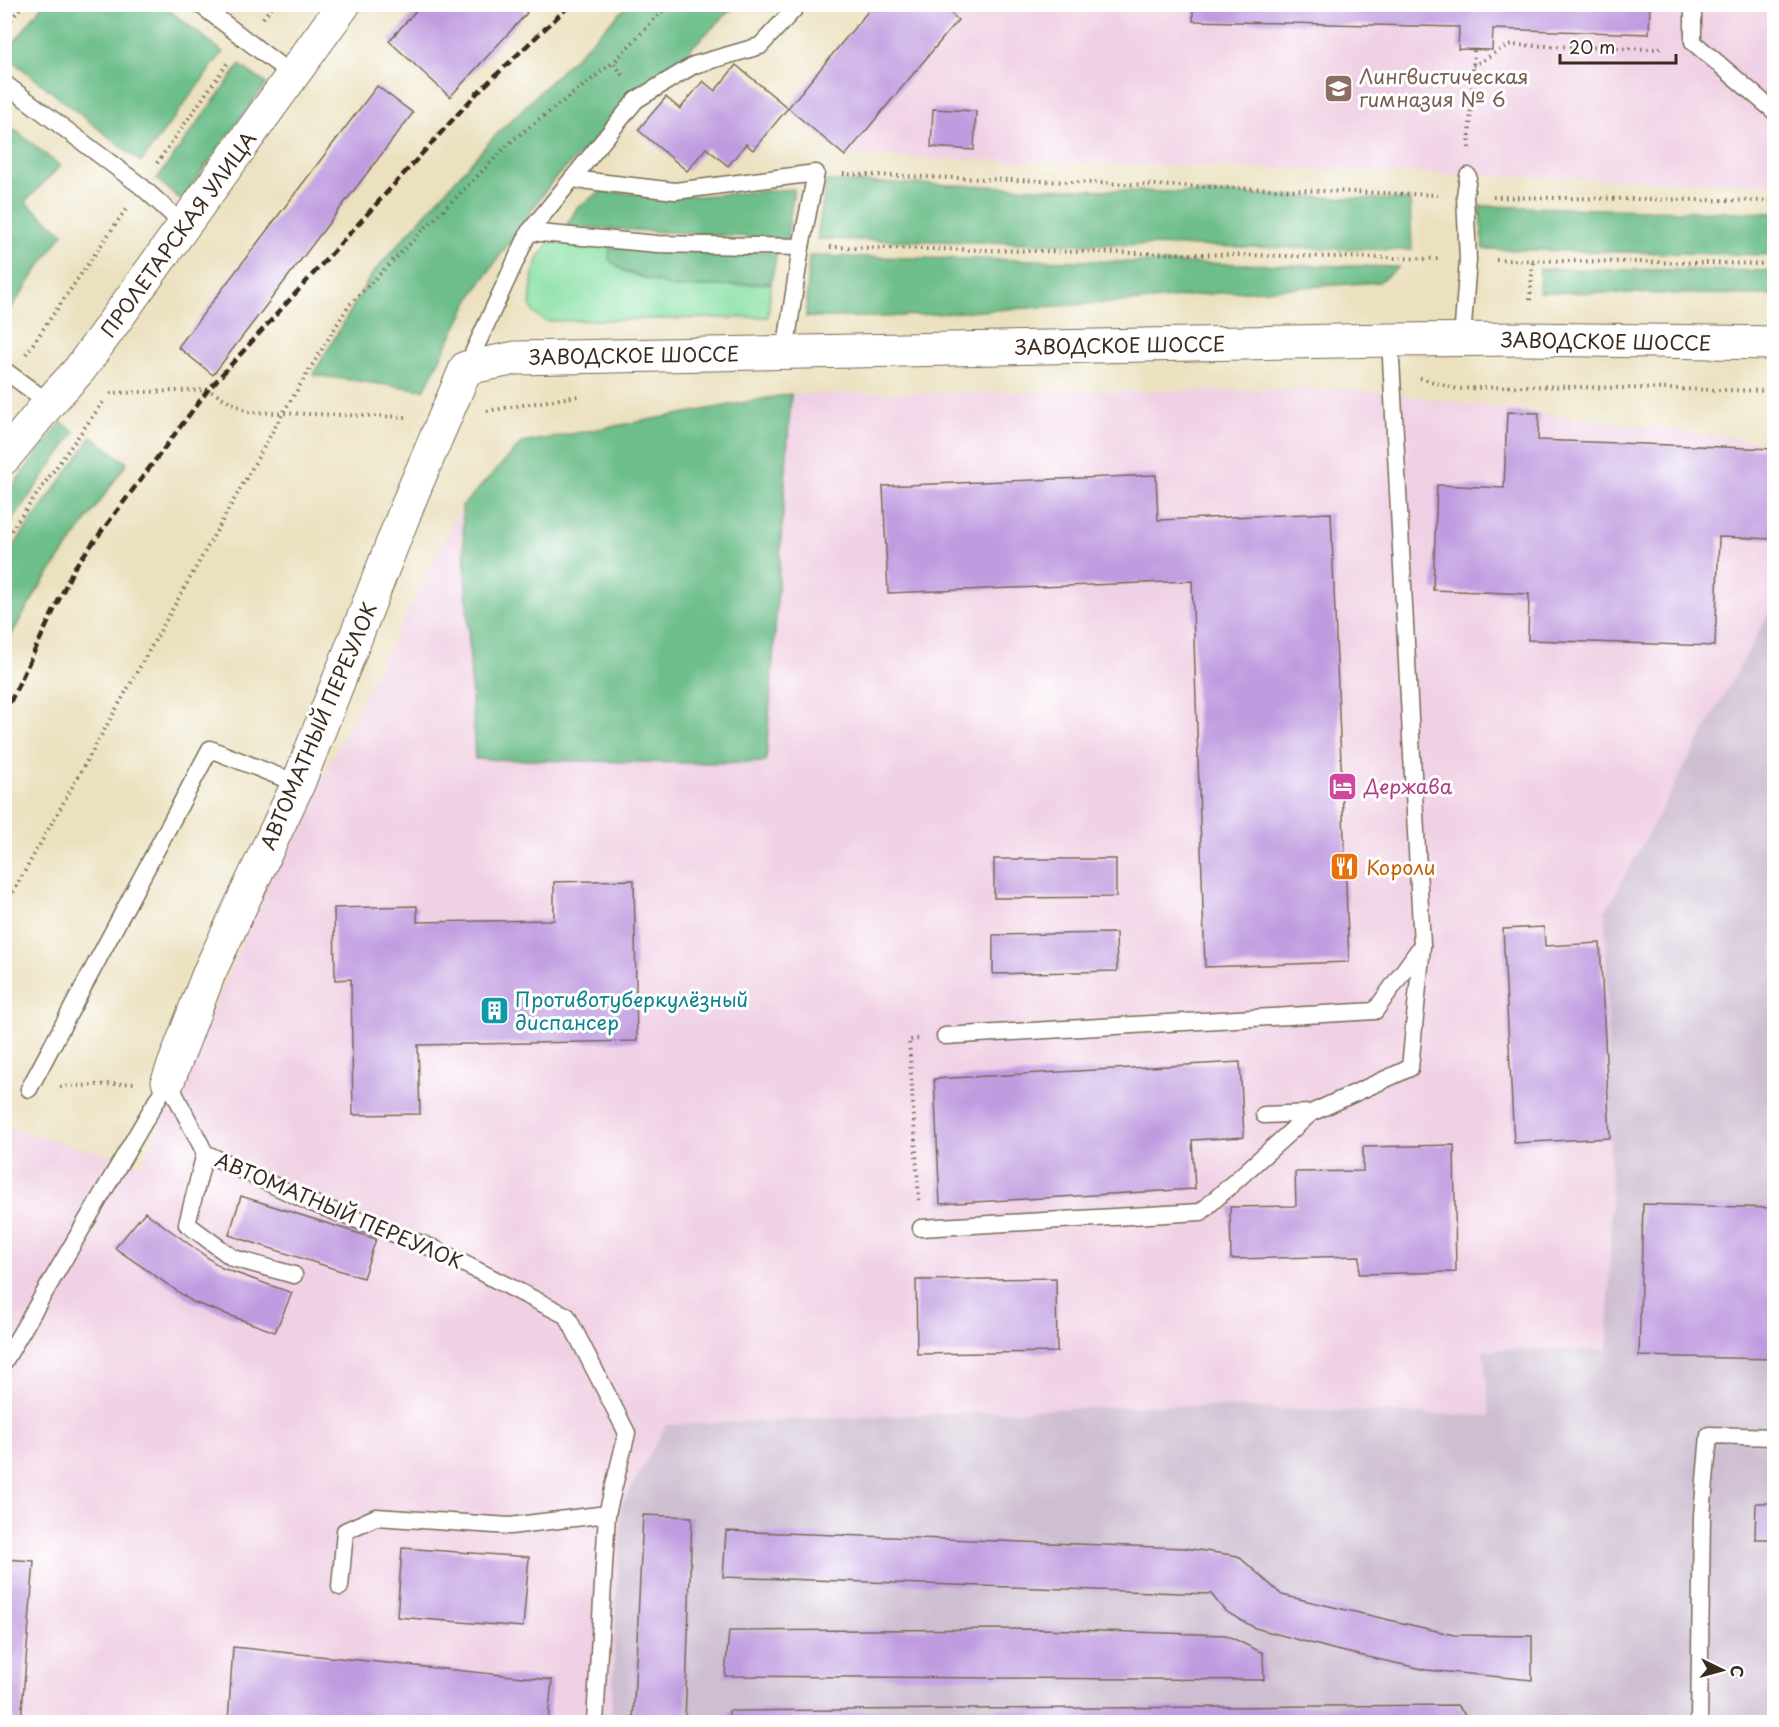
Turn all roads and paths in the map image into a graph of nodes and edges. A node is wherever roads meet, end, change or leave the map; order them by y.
1 (23, 4) edge
2 (199, 4) edge
3 (344, 4) edge
4 (669, 4) edge
5 (799, 4) edge
6 (1693, 4) edge
7 (4, 29) edge
8 (1693, 42) junction
9 (1474, 50) dead end
10 (614, 62) junction
11 (1473, 66) junction
12 (292, 75) junction
13 (4, 83) edge
14 (636, 100) junction
15 (1774, 111) edge
16 (816, 174) junction
17 (1468, 176) joint
18 (572, 179) junction
19 (1465, 196) junction
20 (1774, 201) edge
21 (184, 225) junction
22 (529, 232) junction
23 (801, 247) junction
24 (1468, 260) junction
25 (1533, 261) junction
26 (1774, 264) edge
27 (1530, 300) dead end
28 (1462, 339) junction
29 (1390, 340) junction
30 (1774, 343) edge
31 (785, 352) junction
32 (466, 368) junction
33 (4, 370) edge
34 (110, 393) dead end
35 (49, 403) junction
36 (4, 458) edge
37 (4, 540) edge
38 (298, 784) junction
39 (4, 908) edge
40 (1422, 945) junction
41 (945, 1036) joint
42 (168, 1081) junction
43 (29, 1089) joint
44 (1311, 1113) junction
45 (1263, 1115) dead end
46 (205, 1153) junction
47 (921, 1228) joint
48 (294, 1275) dead end
49 (4, 1362) edge
50 (1774, 1437) edge
51 (607, 1514) junction
52 (340, 1587) dead end
53 (595, 1722) edge
54 (1699, 1722) edge

1 - 7 path
2 - 12 lane
3 - 12 street, ПРОЛЕТАРСКАЯ УЛИЦА
4 - 10 path
5 - 14 lane
6 - 8 lane
8 - 11 path
8 - 15 lane
9 - 11 path
10 - 14 path
10 - 39 path
11 - 17 path
12 - 21 street, ПРОЛЕТАРСКАЯ УЛИЦА
13 - 21 lane
14 - 18 lane
16 - 18 lane
16 - 19 path
16 - 23 lane
17 - 19 lane
18 - 22 lane
19 - 20 path
19 - 24 lane
21 - 35 street, ПРОЛЕТАРСКАЯ УЛИЦА
22 - 23 lane
22 - 32 lane
23 - 24 path
23 - 31 lane
24 - 25 path
24 - 28 lane
25 - 26 path
25 - 27 path
28 - 29 street, ЗАВОДСКОЕ ШОССЕ
28 - 30 street, ЗАВОДСКОЕ ШОССЕ
29 - 31 street, ЗАВОДСКОЕ ШОССЕ
29 - 40 lane
31 - 32 street, ЗАВОДСКОЕ ШОССЕ
32 - 38 street, АВТОМАТНЫЙ ПЕРЕУЛОК
33 - 35 lane
34 - 37 path
35 - 36 street, ПРОЛЕТАРСКАЯ УЛИЦА
38 - 42 street, АВТОМАТНЫЙ ПЕРЕУЛОК
38 - 43 lane
40 - 41 lane
40 - 44 lane
41 - 47 path
42 - 43 path
42 - 46 lane, АВТОМАТНЫЙ ПЕРЕУЛОК
42 - 49 lane
44 - 45 lane
44 - 47 lane
46 - 48 lane
46 - 51 lane, АВТОМАТНЫЙ ПЕРЕУЛОК
50 - 54 lane
51 - 52 lane
51 - 53 lane, АВТОМАТНЫЙ ПЕРЕУЛОК

